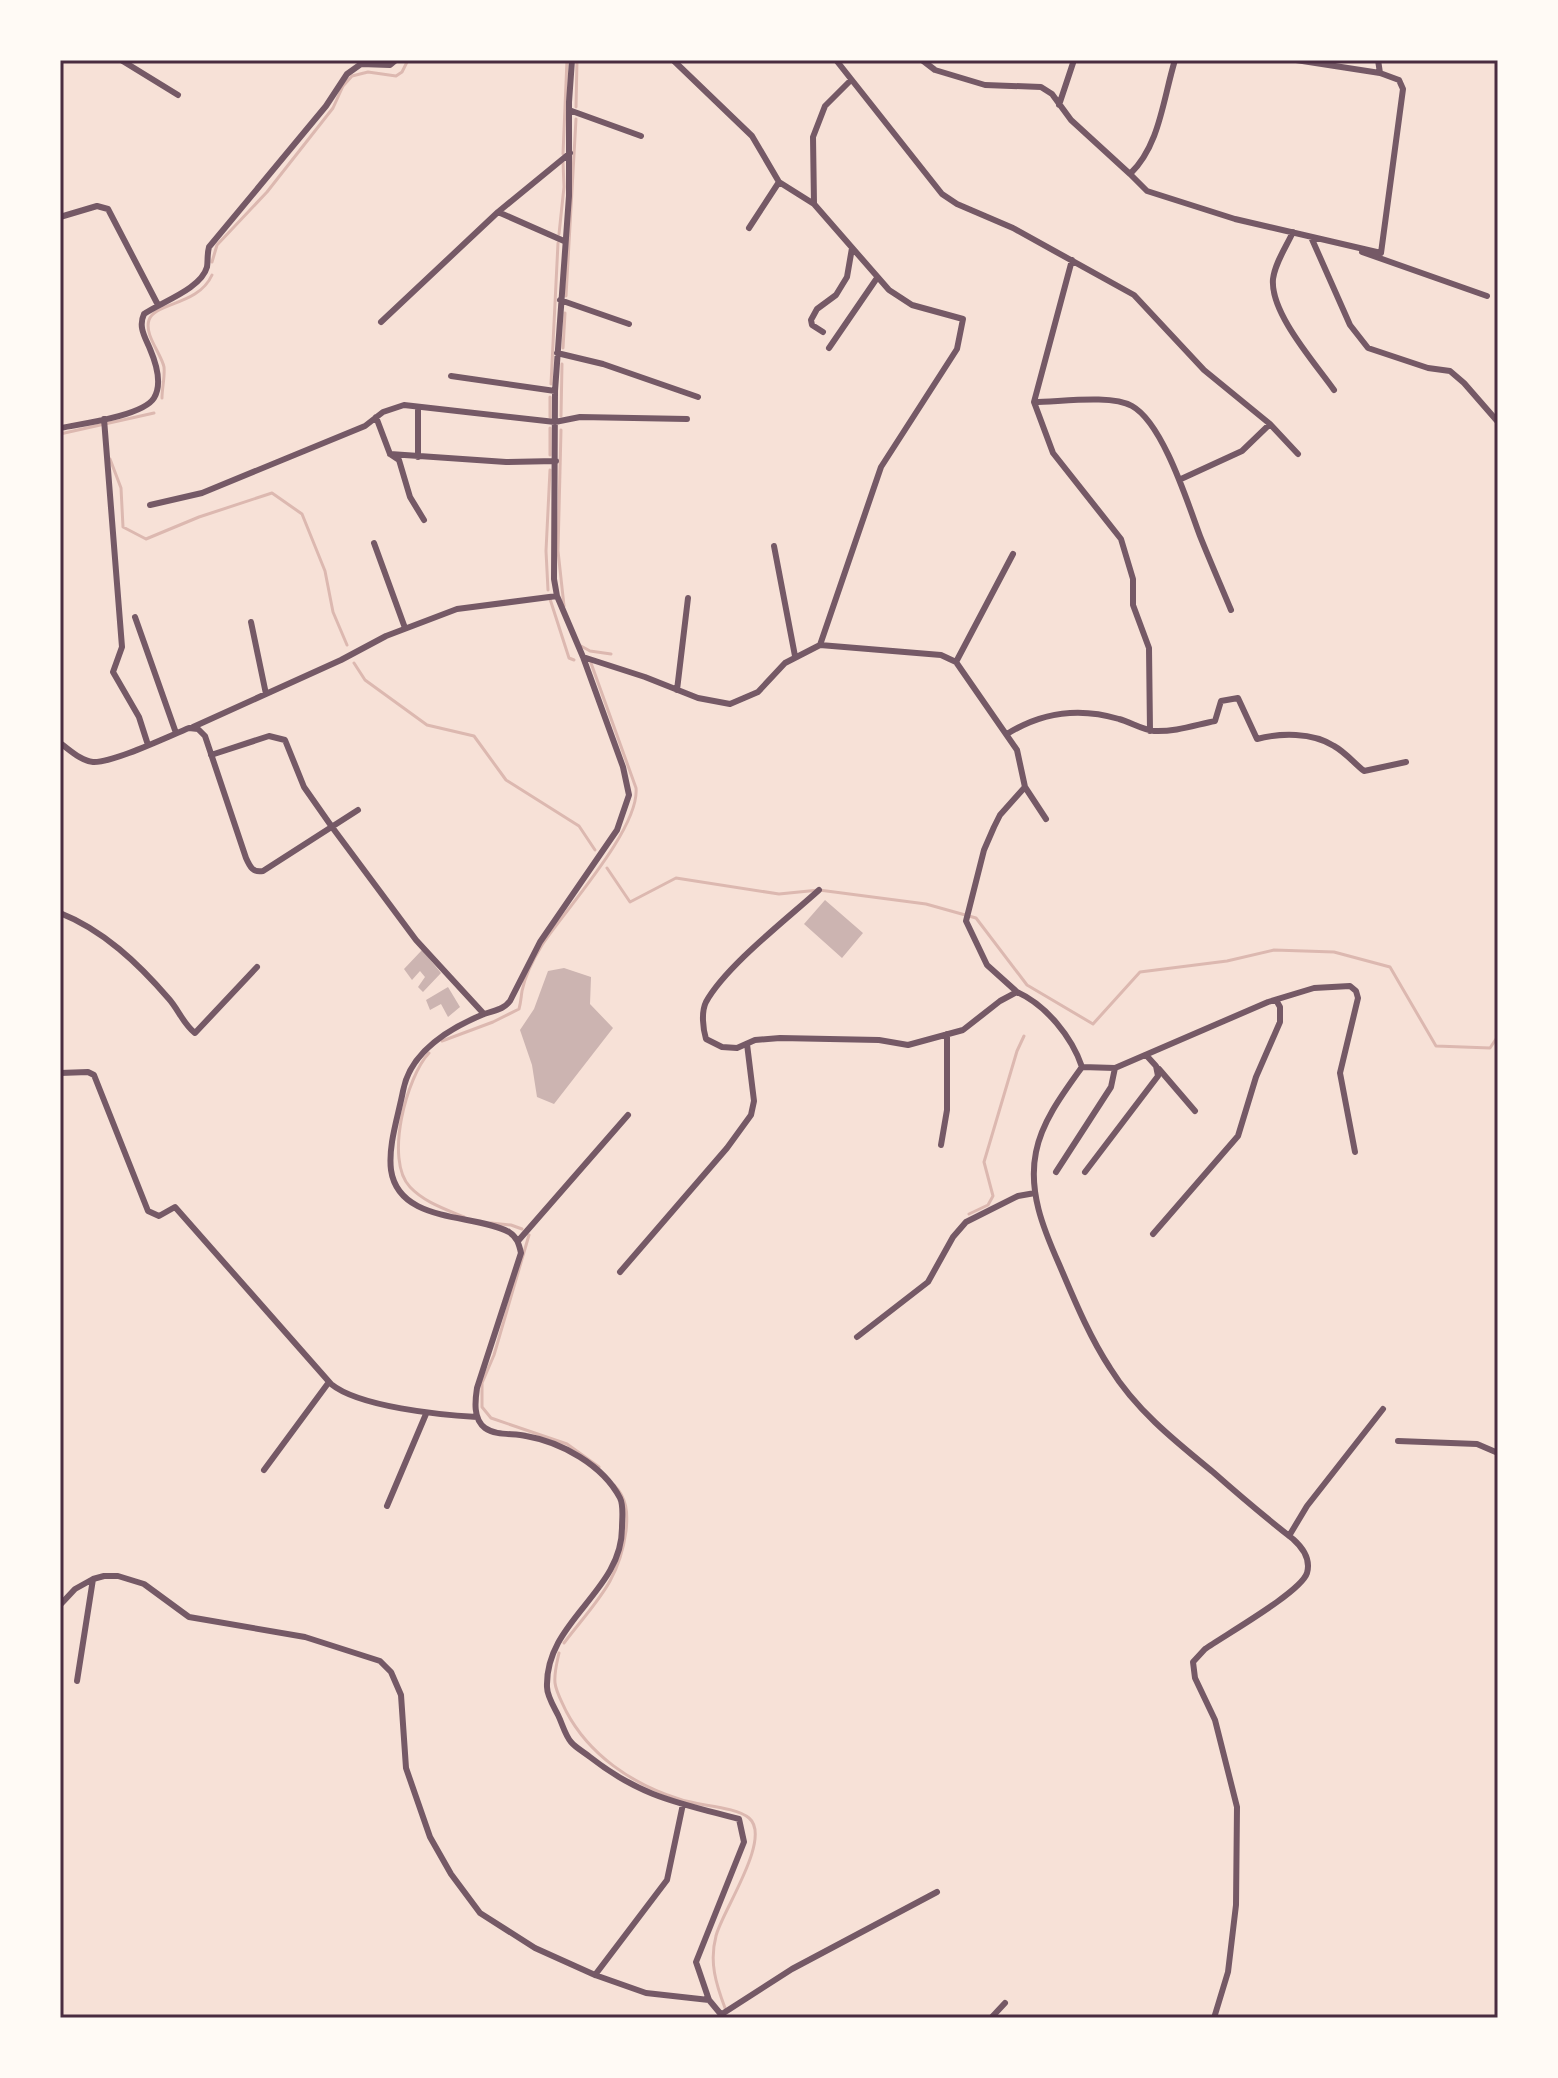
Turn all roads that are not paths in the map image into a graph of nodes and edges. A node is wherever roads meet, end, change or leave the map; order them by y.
1 (121, 60) edge
2 (396, 60) edge
3 (572, 60) edge
4 (673, 60) edge
5 (836, 60) edge
6 (922, 60) edge
7 (1074, 60) edge
8 (1175, 60) edge
9 (1296, 60) edge
10 (1378, 60) edge
11 (1380, 73) junction
12 (851, 80) junction
13 (178, 95) dead end
14 (1059, 105) junction
15 (569, 110) junction
16 (641, 136) dead end
17 (570, 153) junction
18 (1130, 174) junction
19 (779, 182) junction
20 (814, 204) junction
21 (498, 212) junction
22 (60, 217) edge
23 (749, 228) dead end
24 (1293, 232) junction
25 (1311, 237) junction
26 (564, 241) junction
27 (1332, 241) junction
28 (852, 248) junction
29 (1072, 260) junction
30 (877, 278) junction
31 (1487, 296) dead end
32 (560, 300) junction
33 (158, 305) junction
34 (381, 322) dead end
35 (629, 324) dead end
36 (823, 332) dead end
37 (829, 348) dead end
38 (557, 353) junction
39 (451, 376) dead end
40 (1334, 390) dead end
41 (555, 391) junction
42 (698, 397) dead end
43 (1034, 402) junction
44 (418, 407) junction
45 (376, 417) junction
46 (687, 419) dead end
47 (555, 422) junction
48 (1498, 422) edge
49 (104, 423) junction
50 (1270, 424) junction
51 (60, 428) edge
52 (390, 454) junction
53 (1298, 454) dead end
54 (418, 457) junction
55 (556, 461) junction
56 (1181, 479) junction
57 (150, 505) dead end
58 (424, 520) dead end
59 (374, 543) dead end
60 (774, 546) dead end
61 (1013, 554) dead end
62 (557, 596) junction
63 (688, 598) dead end
64 (1231, 610) dead end
65 (135, 617) dead end
66 (251, 622) dead end
67 (405, 628) junction
68 (820, 645) junction
69 (795, 656) junction
70 (583, 657) junction
71 (956, 662) junction
72 (677, 690) junction
73 (266, 694) junction
74 (193, 727) junction
75 (1150, 731) junction
76 (176, 733) junction
77 (1007, 734) junction
78 (60, 743) edge
79 (148, 745) junction
80 (211, 755) junction
81 (1406, 762) dead end
82 (1025, 787) junction
83 (358, 810) dead end
84 (1046, 819) dead end
85 (332, 827) junction
86 (819, 890) dead end
87 (60, 913) edge
88 (257, 967) dead end
89 (1017, 992) junction
90 (1276, 1000) junction
91 (484, 1014) junction
92 (1498, 1031) edge
93 (947, 1034) junction
94 (1498, 1039) edge
95 (747, 1044) junction
96 (1146, 1055) junction
97 (1156, 1066) junction
98 (1082, 1067) junction
99 (1115, 1068) junction
100 (60, 1073) edge
101 (1195, 1111) dead end
102 (628, 1115) dead end
103 (941, 1145) dead end
104 (1355, 1152) dead end
105 (1056, 1172) dead end
106 (1085, 1172) dead end
107 (1035, 1193) junction
108 (1153, 1234) dead end
109 (518, 1241) junction
110 (620, 1272) dead end
111 (857, 1337) dead end
112 (329, 1382) junction
113 (1383, 1409) dead end
114 (426, 1414) junction
115 (477, 1417) junction
116 (1398, 1441) dead end
117 (1498, 1453) edge
118 (264, 1470) dead end
119 (387, 1506) dead end
120 (1289, 1536) junction
121 (93, 1579) junction
122 (60, 1605) edge
123 (77, 1681) dead end
124 (683, 1804) junction
125 (937, 1892) dead end
126 (595, 1975) junction
127 (709, 2000) junction
128 (1005, 2003) dead end
129 (723, 2016) edge
130 (991, 2018) edge
131 (1214, 2018) edge

1 - 13 street
2 - 33 street
3 - 15 street
4 - 19 street
5 - 12 street
6 - 14 street
7 - 14 street
8 - 18 street
9 - 11 street
10 - 11 street
11 - 27 street
12 - 20 street
12 - 29 street
14 - 18 street
15 - 16 street
15 - 17 street
17 - 21 street
17 - 26 street
18 - 24 street
19 - 20 street
19 - 23 street
20 - 28 street
21 - 26 street
21 - 34 street
22 - 33 street
24 - 25 street
24 - 40 street
25 - 27 street
25 - 48 street
26 - 32 street
27 - 31 street
28 - 30 street
28 - 36 street
29 - 43 street
29 - 50 street
30 - 37 street
30 - 68 street
32 - 35 street
32 - 38 street
33 - 49 street
38 - 41 street
38 - 42 street
39 - 41 street
41 - 47 street
43 - 56 street
43 - 75 street
44 - 45 street
44 - 47 street
44 - 54 street
45 - 52 street
45 - 57 street
46 - 47 street
47 - 55 street
49 - 51 street
49 - 79 street
50 - 53 street
50 - 56 street
52 - 54 street
52 - 58 street
54 - 55 street
55 - 62 street
56 - 64 street
59 - 67 street
60 - 69 street
61 - 71 street
62 - 67 street
62 - 70 street
63 - 72 street
65 - 76 street
66 - 73 street
67 - 73 street
68 - 69 street
68 - 71 street
69 - 72 street
70 - 72 street
70 - 91 street
71 - 77 street
73 - 74 street
74 - 76 street
74 - 80 street
75 - 77 street
75 - 81 street
76 - 79 street
77 - 82 street
78 - 79 street
80 - 85 street
80 - 85 street
82 - 84 street
82 - 89 street
83 - 85 street
85 - 91 street
86 - 95 street
87 - 88 street
89 - 93 street
89 - 98 street
90 - 96 street
90 - 104 street
90 - 108 street
91 - 109 street
92 - 94 street
93 - 95 street
93 - 103 street
95 - 110 street
96 - 97 street
96 - 99 street
97 - 101 street
97 - 106 street
98 - 99 street
98 - 107 street
99 - 105 street
100 - 112 street
102 - 109 street
107 - 111 street
107 - 120 street
109 - 115 street
112 - 114 street
112 - 118 street
113 - 120 street
114 - 115 street
114 - 119 street
115 - 124 street
116 - 117 street
120 - 131 street
121 - 122 street
121 - 123 street
121 - 126 street
124 - 126 street
124 - 127 street
125 - 129 street
126 - 127 street
127 - 129 street
128 - 130 street

